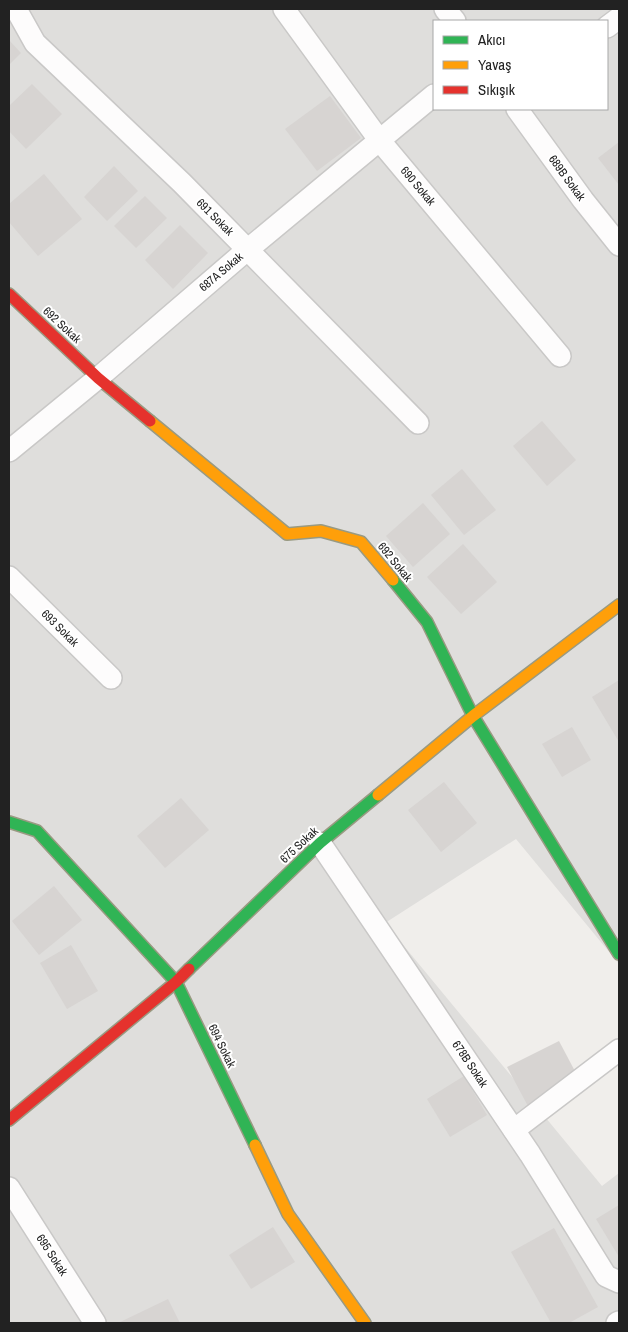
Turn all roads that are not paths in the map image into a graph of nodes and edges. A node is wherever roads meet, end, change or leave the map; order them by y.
1 (16, 9) edge
2 (284, 9) edge
3 (445, 9) edge
4 (619, 18) edge
5 (454, 20) edge
6 (608, 26) edge
7 (433, 96) edge
8 (518, 110) edge
9 (380, 140) junction
10 (619, 245) edge
11 (247, 250) junction
12 (9, 294) edge
13 (560, 356) dead end
14 (98, 378) junction
15 (418, 423) dead end
16 (9, 451) edge
17 (9, 577) edge
18 (619, 605) edge
19 (111, 678) dead end
20 (473, 716) junction
21 (9, 822) edge
22 (320, 843) junction
23 (619, 954) edge
24 (176, 982) junction
25 (619, 1050) edge
26 (9, 1120) edge
27 (514, 1130) junction
28 (9, 1188) edge
29 (619, 1282) edge
30 (95, 1323) edge
31 (365, 1323) edge

1 - 11 street, 691 Sokak
2 - 9 street, 690 Sokak
3 - 5 street
4 - 6 street
7 - 9 street, 687A Sokak
8 - 10 street, 689B Sokak
9 - 11 street, 687A Sokak
9 - 13 street, 690 Sokak
11 - 14 street, 687A Sokak
11 - 15 street, 691 Sokak
12 - 14 street, 692 Sokak
14 - 16 street, 687A Sokak
14 - 20 street, 692 Sokak
17 - 19 street, 693 Sokak
18 - 20 street, 675 Sokak
20 - 22 street, 675 Sokak
20 - 23 street, 692 Sokak
21 - 24 street, 694 Sokak
22 - 24 street, 675 Sokak
22 - 27 street, 678B Sokak
24 - 26 street, 675 Sokak
24 - 31 street, 694 Sokak
25 - 27 street
27 - 29 street, 678B Sokak
28 - 30 street, 695 Sokak

